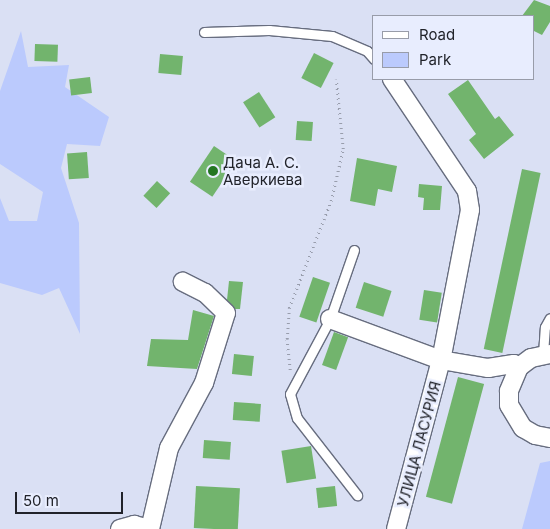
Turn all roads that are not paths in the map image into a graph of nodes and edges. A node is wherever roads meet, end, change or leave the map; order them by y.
1 (204, 32) dead end
2 (372, 57) edge
3 (393, 80) edge
4 (354, 250) dead end
5 (183, 282) dead end
6 (550, 318) edge
7 (330, 319) junction
8 (546, 354) edge
9 (442, 360) junction
10 (519, 367) junction
11 (550, 438) edge
12 (357, 496) dead end
13 (120, 529) edge
14 (150, 529) edge
15 (396, 529) edge

1 - 2 lane
3 - 9 street, УЛИЦА ЛАСУРИЯ
4 - 7 lane
5 - 14 street
6 - 8 lane
7 - 9 street
7 - 12 lane
8 - 10 street
9 - 10 street
9 - 15 street, УЛИЦА ЛАСУРИЯ
10 - 11 street
13 - 14 street

